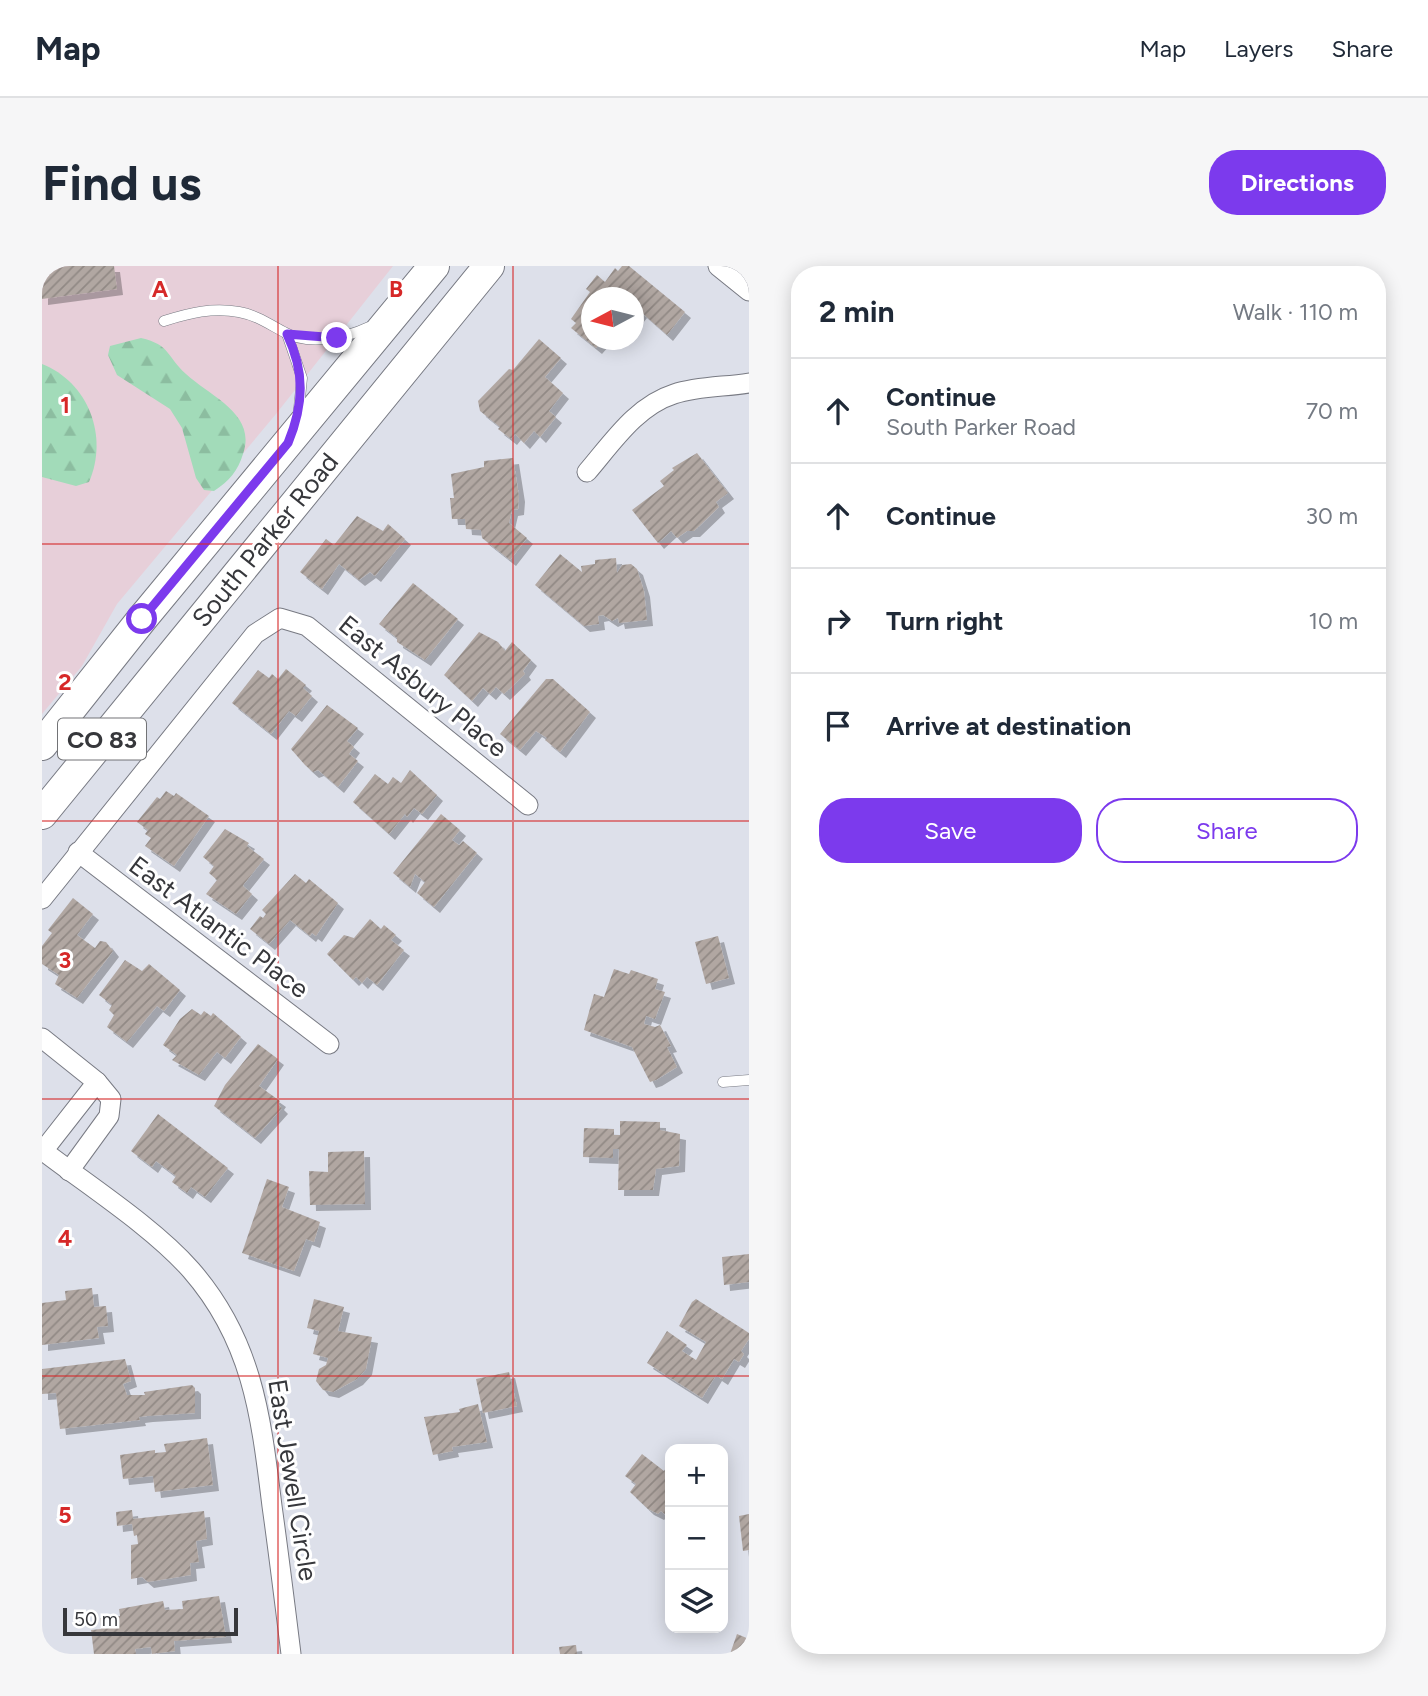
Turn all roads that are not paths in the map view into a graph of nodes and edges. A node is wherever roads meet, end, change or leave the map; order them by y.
1 (434, 266) edge
2 (489, 266) edge
3 (718, 266) edge
4 (749, 291) edge
5 (399, 308) junction
6 (164, 321) dead end
7 (287, 334) junction
8 (749, 383) edge
9 (288, 443) junction
10 (587, 472) dead end
11 (42, 745) edge
12 (528, 805) dead end
13 (42, 814) edge
14 (78, 852) junction
15 (42, 899) edge
16 (42, 1038) edge
17 (329, 1044) dead end
18 (749, 1080) edge
19 (97, 1082) junction
20 (723, 1082) dead end
21 (43, 1151) edge
22 (69, 1171) junction
23 (291, 1654) edge

1 - 5 main road, South Parker Road / CO 83
2 - 13 main road, South Parker Road / CO 83
3 - 4 street
5 - 7 lane
5 - 9 main road, South Parker Road / CO 83
6 - 7 lane
7 - 9 lane
8 - 10 street
9 - 11 main road, South Parker Road / CO 83
12 - 14 street, East Asbury Place
14 - 15 street
14 - 17 street, East Atlantic Place
16 - 19 street
18 - 20 lane
19 - 21 street
19 - 22 street
21 - 22 street, East Jewell Circle
22 - 23 street, East Jewell Circle

